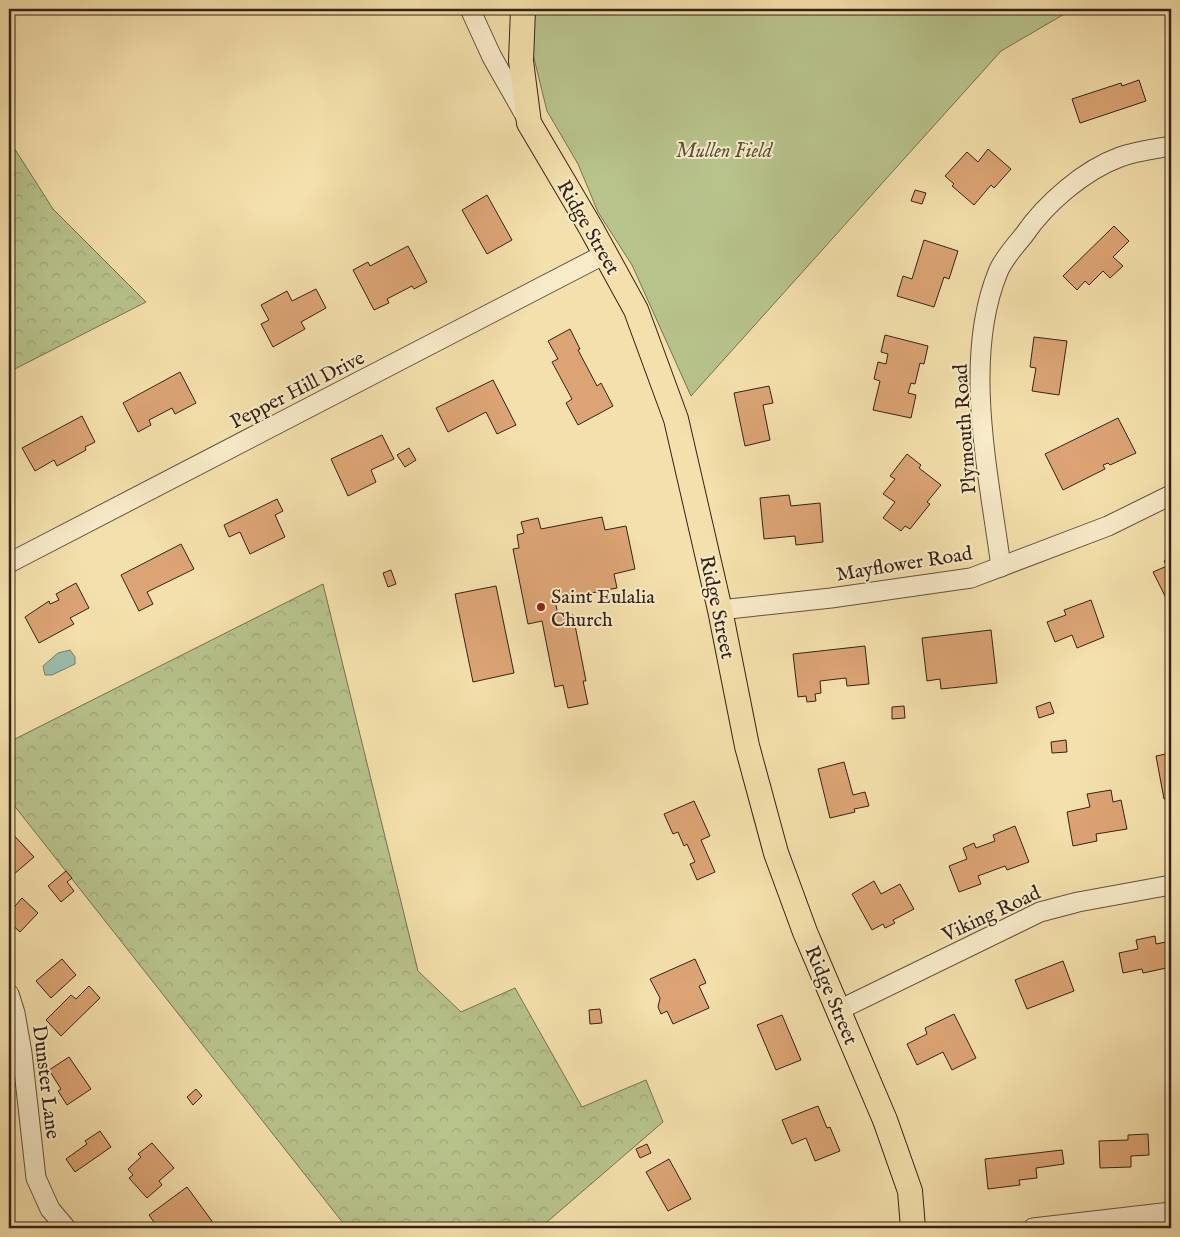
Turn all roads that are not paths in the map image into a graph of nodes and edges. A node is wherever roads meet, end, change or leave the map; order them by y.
1 (470, 9) edge
2 (523, 9) edge
3 (529, 122) junction
4 (1171, 146) edge
5 (605, 254) junction
6 (1171, 495) edge
7 (9, 563) edge
8 (1001, 567) junction
9 (720, 610) junction
10 (1171, 885) edge
11 (9, 994) edge
12 (839, 1010) junction
13 (1171, 1212) edge
14 (66, 1228) edge
15 (914, 1228) edge
16 (1033, 1228) edge

1 - 3 street, Ridge Street
2 - 3 main road
3 - 5 main road, Ridge Street
4 - 8 street, Plymouth Road
5 - 7 street, Pepper Hill Drive
5 - 9 main road, Ridge Street
6 - 8 street, Mayflower Road
8 - 9 street, Mayflower Road
9 - 12 main road, Ridge Street
10 - 12 street, Viking Road
11 - 14 street, Dunster Lane
12 - 15 main road, Ridge Street
13 - 16 street

